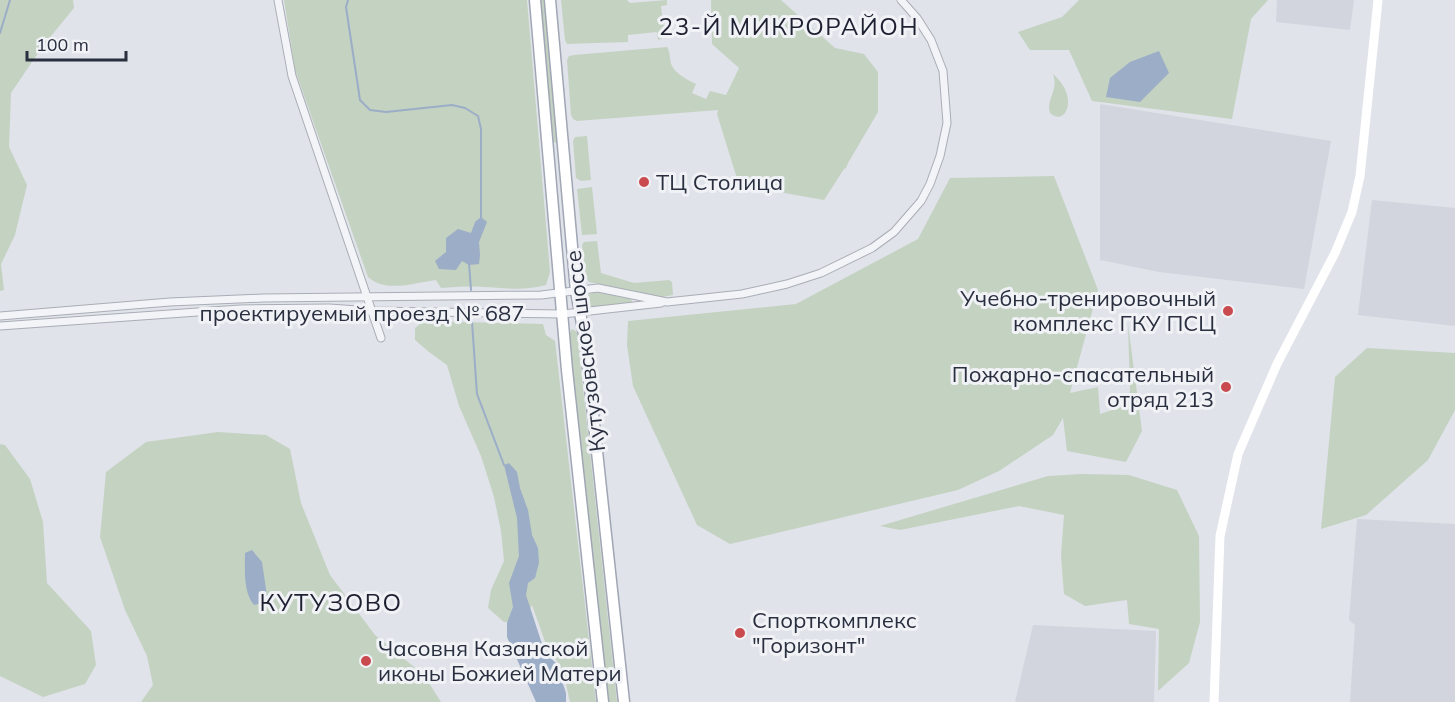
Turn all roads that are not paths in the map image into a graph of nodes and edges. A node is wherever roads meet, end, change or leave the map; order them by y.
1 (278, 0) edge
2 (535, 0) edge
3 (550, 0) edge
4 (901, 0) edge
5 (1378, 0) edge
6 (576, 291) junction
7 (560, 293) junction
8 (366, 297) junction
9 (667, 302) junction
10 (372, 311) junction
11 (580, 313) junction
12 (562, 314) junction
13 (0, 316) edge
14 (0, 326) edge
15 (381, 338) dead end
16 (603, 702) edge
17 (624, 702) edge
18 (1214, 702) edge

1 - 8 street
2 - 7 main road, Кутузовское шоссе
3 - 6 main road, Кутузовское шоссе
4 - 9 street, проектируемый проезд № 687
5 - 18 street
6 - 7 street, проектируемый проезд № 687
6 - 9 street, проектируемый проезд № 687
6 - 11 main road, Кутузовское шоссе
7 - 8 street, проектируемый проезд № 687
7 - 12 main road, Кутузовское шоссе
8 - 10 street
8 - 13 street, проектируемый проезд № 687
9 - 11 street, проектируемый проезд № 687
10 - 12 street, проектируемый проезд № 687
10 - 14 street, проектируемый проезд № 687
10 - 15 street
11 - 12 street, проектируемый проезд № 687
11 - 17 main road, Кутузовское шоссе
12 - 16 main road, Кутузовское шоссе

